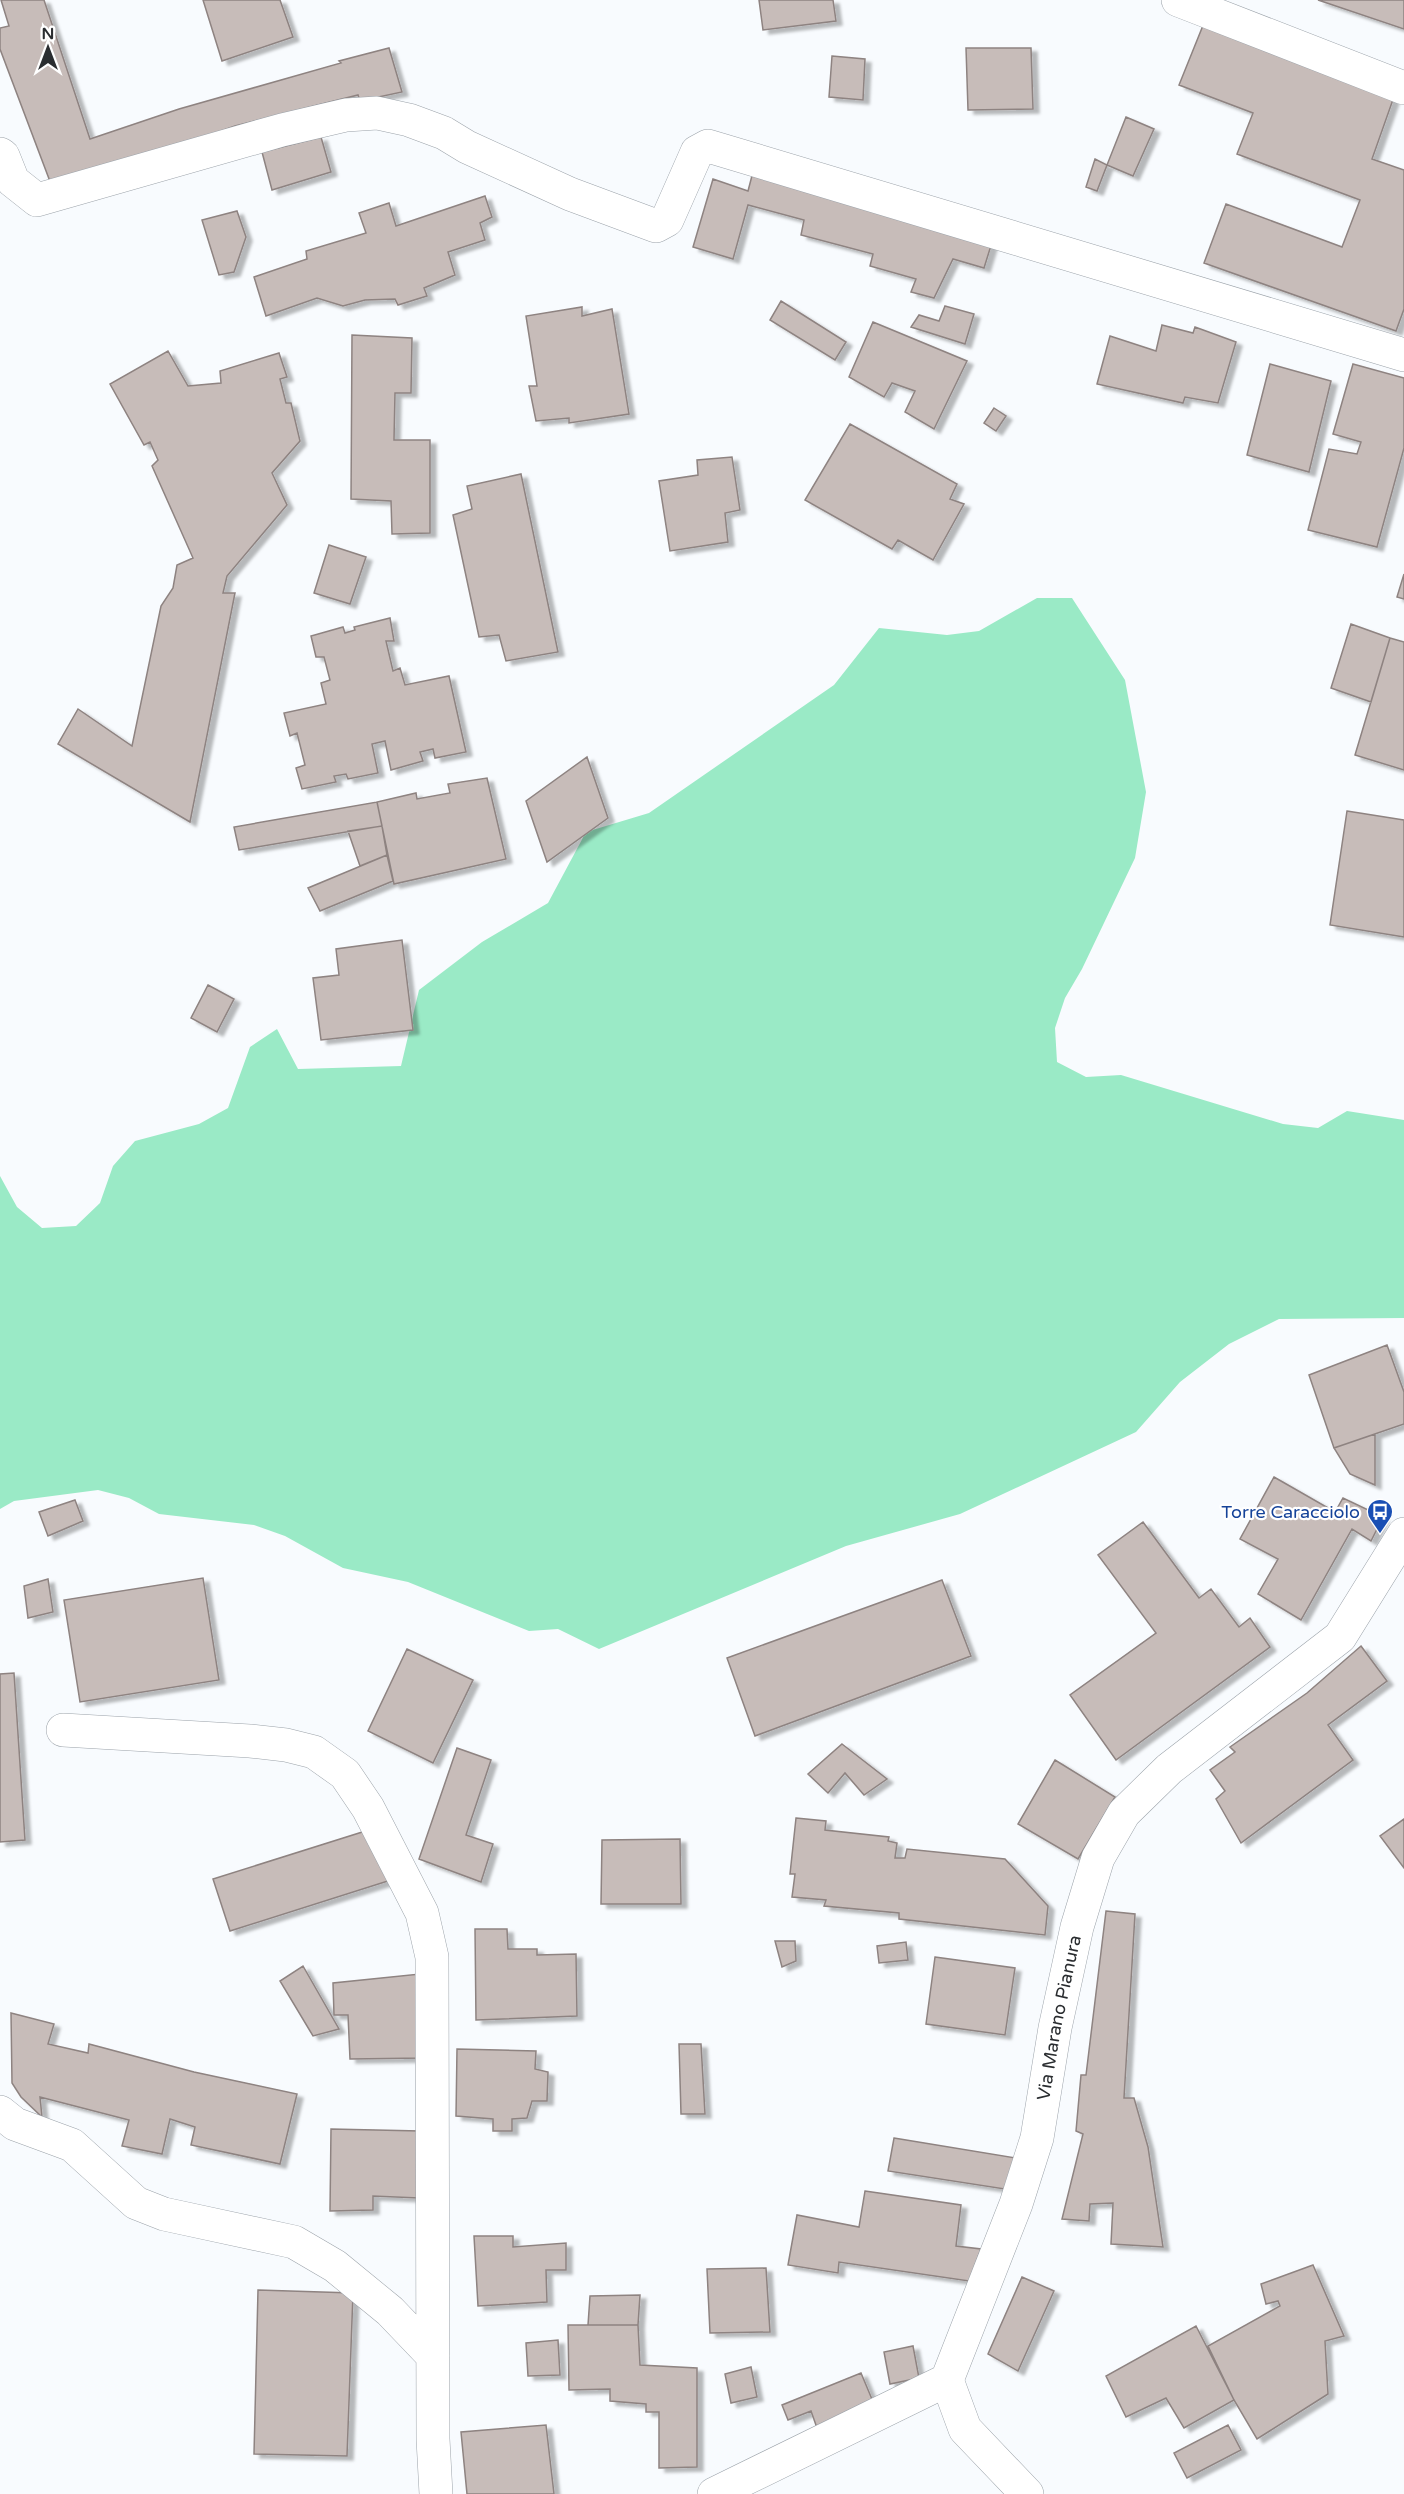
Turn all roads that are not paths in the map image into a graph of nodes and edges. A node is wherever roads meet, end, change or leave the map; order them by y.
1 (1178, 0) edge
2 (1404, 88) edge
3 (0, 154) edge
4 (1404, 355) edge
5 (1404, 1534) edge
6 (63, 1730) dead end
7 (0, 2112) edge
8 (433, 2356) junction
9 (947, 2380) junction
10 (725, 2490) edge
11 (436, 2494) edge
12 (1027, 2494) edge

1 - 2 street
3 - 4 street
5 - 9 street, Via Marano Pianura
6 - 8 street
7 - 8 street
8 - 11 street
9 - 10 street
9 - 12 street

